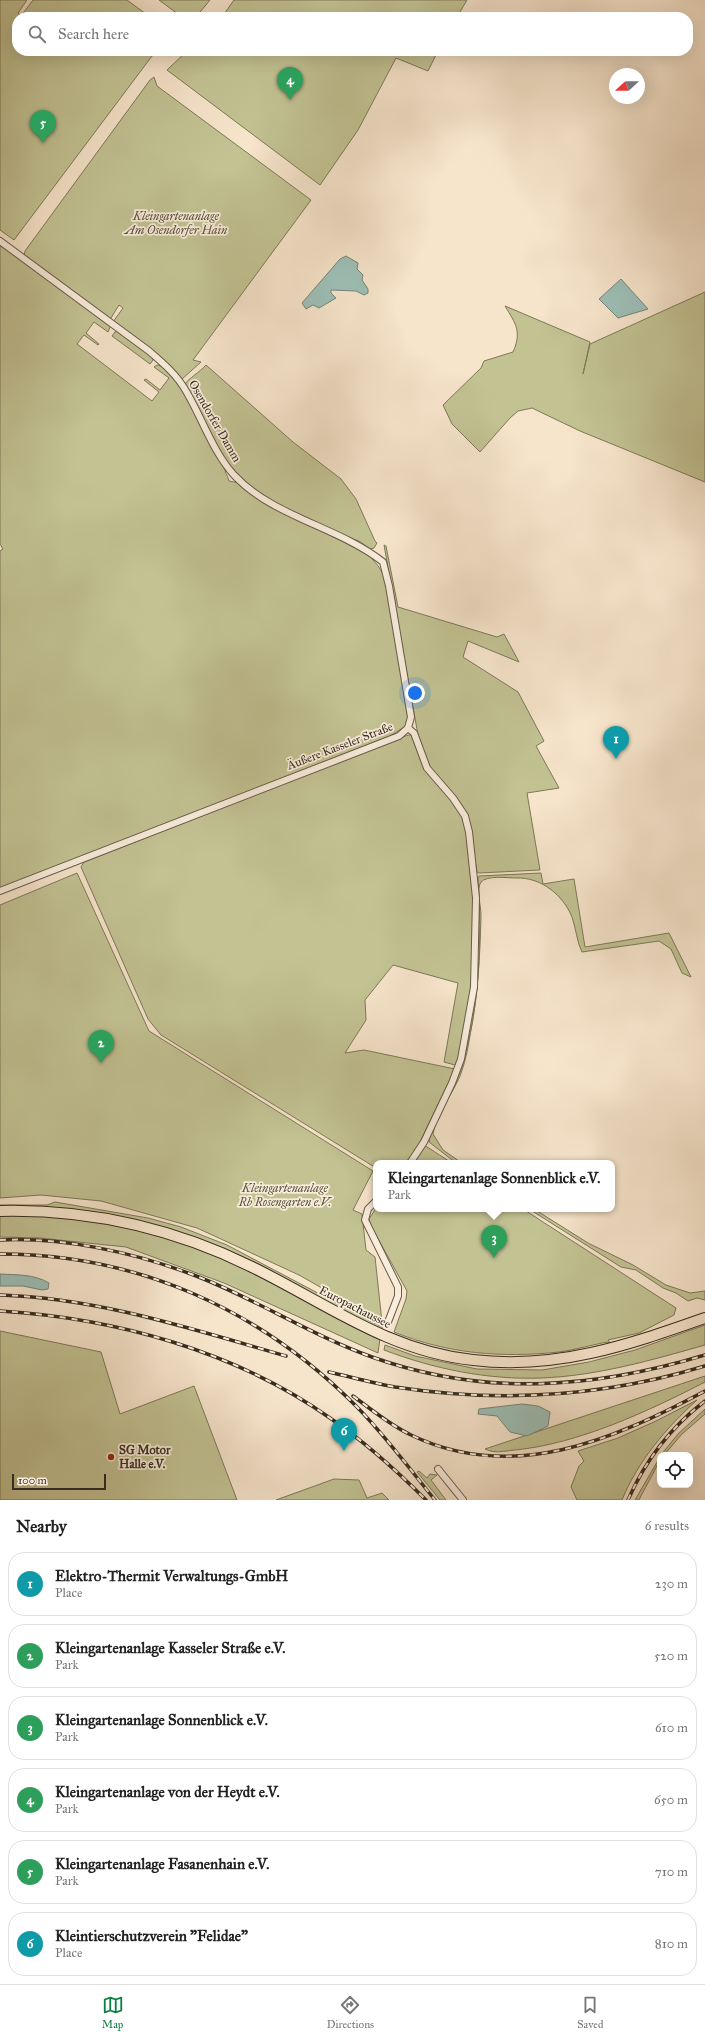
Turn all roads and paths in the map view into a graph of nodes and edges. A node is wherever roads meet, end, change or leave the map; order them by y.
1 (0, 241) edge
2 (408, 728) junction
3 (0, 891) edge
4 (412, 1160) edge
5 (373, 1204) edge
6 (0, 1211) edge
7 (705, 1318) edge
8 (388, 1322) dead end
9 (438, 1469) dead end
10 (463, 1500) edge

1 - 2 street, Osendorfer Damm
2 - 3 street, Äußere Kasseler Straße
2 - 4 street, Äußere Kasseler Straße
5 - 8 street
6 - 7 main road, Europachaussee
9 - 10 street

